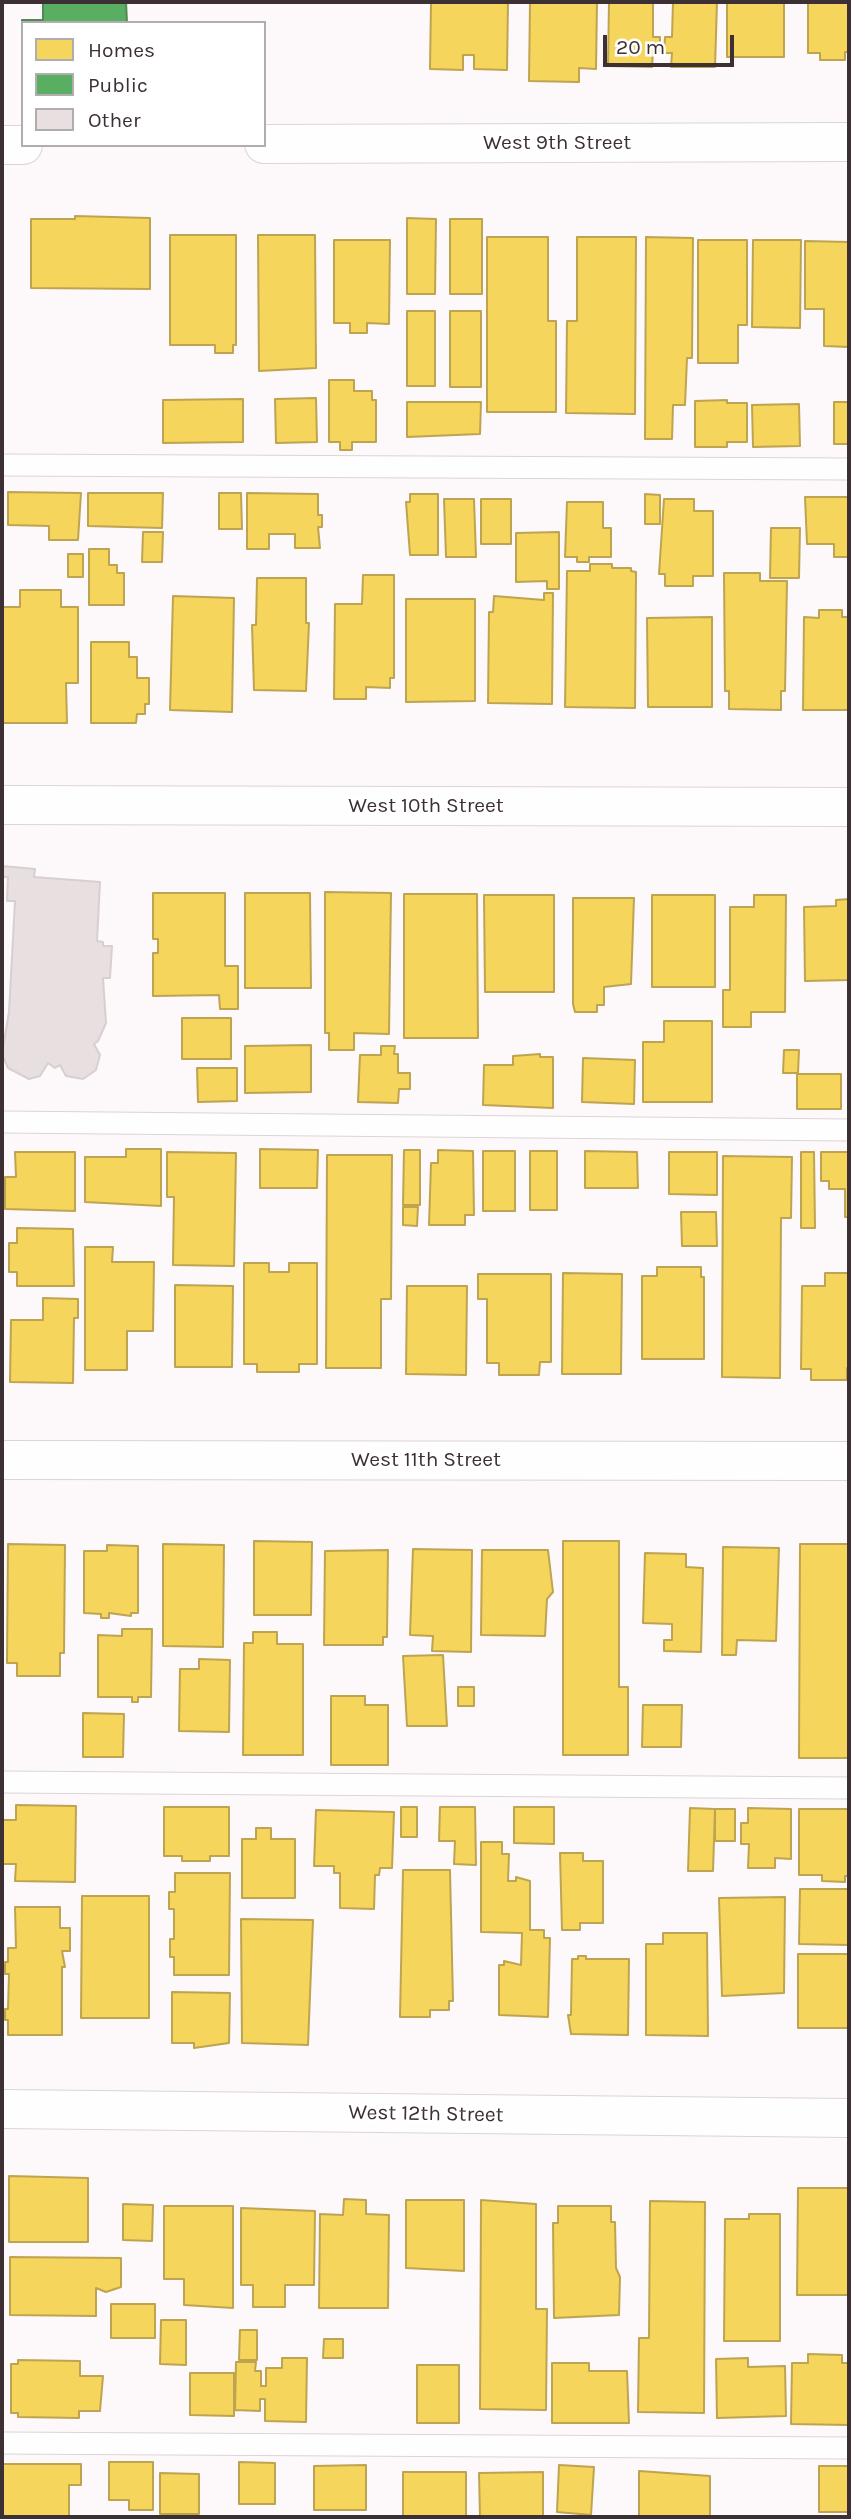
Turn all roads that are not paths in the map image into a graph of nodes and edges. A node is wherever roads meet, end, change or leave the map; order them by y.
1 (849, 142) edge
2 (266, 144) edge
3 (2, 145) edge
4 (21, 145) edge
5 (2, 465) edge
6 (849, 469) edge
7 (2, 805) edge
8 (849, 807) edge
9 (2, 1122) edge
10 (849, 1130) edge
11 (2, 1460) edge
12 (849, 1461) edge
13 (2, 1782) edge
14 (849, 1788) edge
15 (2, 2109) edge
16 (849, 2118) edge
17 (2, 2443) edge
18 (849, 2448) edge

1 - 2 street, West 9th Street
3 - 4 street
5 - 6 lane
7 - 8 street, West 10th Street
9 - 10 lane
11 - 12 street, West 11th Street
13 - 14 lane
15 - 16 street, West 12th Street
17 - 18 lane

